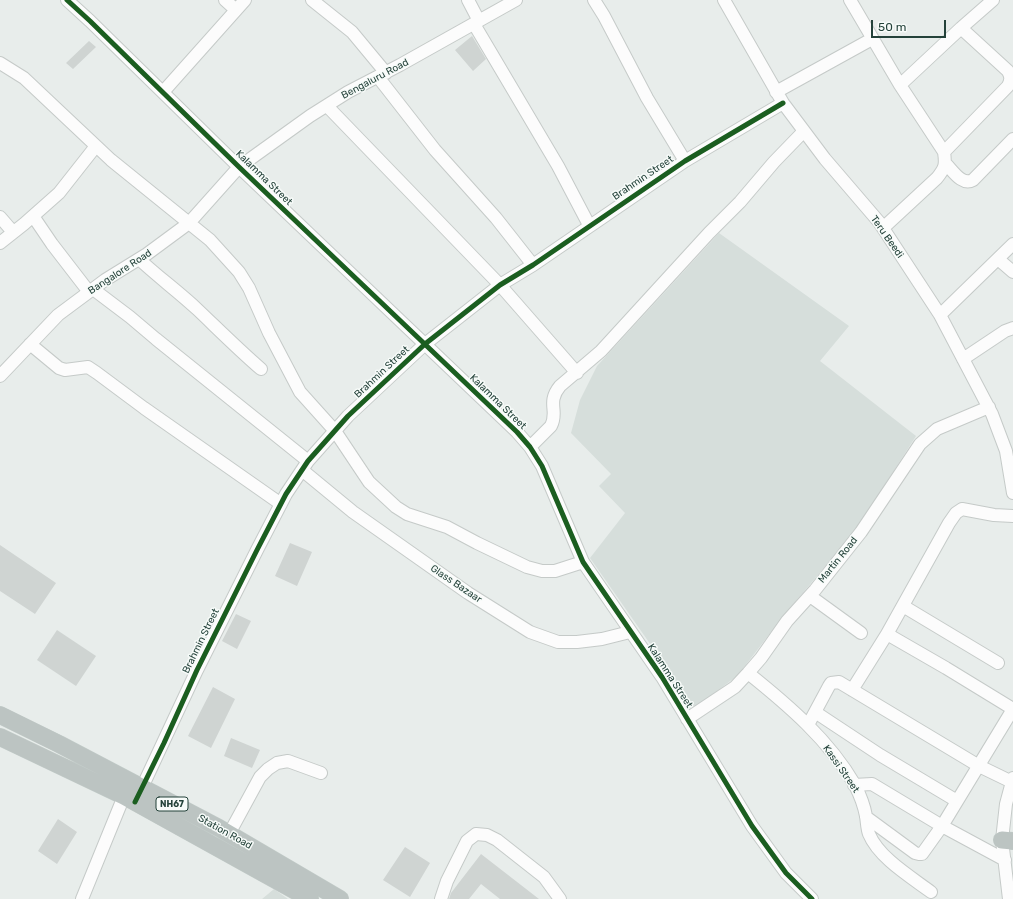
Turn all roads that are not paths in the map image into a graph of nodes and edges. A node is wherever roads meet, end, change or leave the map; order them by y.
1 (67, 0) edge
2 (225, 0) edge
3 (245, 0) edge
4 (312, 0) edge
5 (468, 0) edge
6 (516, 0) edge
7 (594, 0) edge
8 (724, 0) edge
9 (850, 0) edge
10 (993, 0) edge
11 (236, 10) junction
12 (477, 22) junction
13 (961, 28) junction
14 (872, 39) junction
15 (0, 63) edge
16 (382, 75) junction
17 (900, 85) junction
18 (163, 92) junction
19 (776, 92) junction
20 (783, 103) junction
21 (327, 106) junction
22 (804, 131) junction
23 (1013, 139) edge
24 (96, 146) junction
25 (945, 158) junction
26 (685, 161) junction
27 (239, 167) junction
28 (33, 216) junction
29 (0, 217) edge
30 (189, 223) junction
31 (589, 225) junction
32 (883, 228) junction
33 (13, 232) junction
34 (0, 243) edge
35 (1013, 244) edge
36 (998, 258) junction
37 (139, 259) junction
38 (532, 265) junction
39 (1013, 272) edge
40 (500, 285) junction
41 (91, 290) junction
42 (940, 314) junction
43 (1013, 328) edge
44 (30, 344) junction
45 (425, 344) junction
46 (963, 359) junction
47 (261, 369) dead end
48 (577, 373) junction
49 (0, 376) edge
50 (989, 407) junction
51 (335, 431) junction
52 (530, 447) junction
53 (305, 465) junction
54 (1013, 493) edge
55 (281, 504) junction
56 (1013, 516) edge
57 (583, 562) junction
58 (810, 596) junction
59 (903, 606) junction
60 (630, 632) junction
61 (861, 633) dead end
62 (887, 634) junction
63 (998, 663) dead end
64 (748, 673) junction
65 (852, 690) junction
66 (1013, 709) edge
67 (815, 712) junction
68 (0, 715) edge
69 (688, 719) junction
70 (808, 725) junction
71 (0, 736) edge
72 (979, 766) junction
73 (321, 773) dead end
74 (1012, 780) edge
75 (854, 785) junction
76 (133, 795) junction
77 (957, 801) junction
78 (866, 817) junction
79 (942, 826) junction
80 (229, 834) junction
81 (1008, 840) edge
82 (1005, 860) junction
83 (302, 876) junction
84 (931, 892) dead end
85 (301, 897) edge
86 (82, 899) edge
87 (340, 899) edge
88 (441, 899) edge
89 (560, 899) edge
90 (812, 899) edge
91 (1009, 899) edge

1 - 18 street, Kalamma Street
2 - 11 street
3 - 11 street
4 - 16 street
5 - 12 street
6 - 12 street, Bengaluru Road
7 - 26 street
8 - 19 street, Teru Beedi
9 - 14 street
10 - 13 street
11 - 18 street
12 - 16 street, Bengaluru Road
12 - 31 street
13 - 17 street
13 - 25 street
14 - 17 street
14 - 19 street
15 - 24 street
16 - 21 street, Bengaluru Road
16 - 38 street
17 - 25 street
18 - 27 street, Kalamma Street
19 - 20 street, Teru Beedi
20 - 22 street, Teru Beedi
20 - 26 street, Brahmin Street
21 - 27 street, Bengaluru Road
21 - 40 street
22 - 32 street, Teru Beedi
22 - 48 street
23 - 25 street
24 - 28 street
24 - 30 street
25 - 32 street
26 - 31 street, Brahmin Street
27 - 30 street, Bangalore Road
27 - 45 street, Kalamma Street
28 - 33 street
28 - 41 street, Glass Bazaar
29 - 33 street
30 - 37 street, Bangalore Road
30 - 51 street
31 - 38 street, Brahmin Street
32 - 42 street, Teru Beedi
33 - 34 street
35 - 36 street
36 - 39 street
36 - 42 street
37 - 41 street, Bangalore Road
37 - 47 street
38 - 40 street, Brahmin Street
40 - 45 street, Brahmin Street
40 - 48 street
41 - 44 street, Bangalore Road
41 - 53 street, Glass Bazaar
42 - 46 street, Teru Beedi
43 - 46 street
44 - 49 street, Bangalore Road
44 - 55 street
45 - 51 street, Brahmin Street
45 - 52 street, Kalamma Street
46 - 50 street, Teru Beedi
48 - 52 street
50 - 54 street, Teru Beedi
50 - 58 street, Martin Road
51 - 53 street, Brahmin Street
51 - 57 street
52 - 57 street, Kalamma Street
53 - 55 street, Brahmin Street
53 - 60 street, Glass Bazaar
55 - 76 street, Brahmin Street
56 - 59 street
57 - 60 street, Kalamma Street
58 - 61 street
58 - 64 street, Martin Road
59 - 62 street
59 - 63 street
60 - 69 street, Kalamma Street
62 - 65 street
62 - 66 street
64 - 69 street, Martin Road
64 - 70 street, Kassi Street
65 - 67 street
65 - 72 street
66 - 72 street
67 - 70 street
67 - 77 street
68 - 76 highway, Station Road / NH67
69 - 90 street, Kalamma Street
70 - 75 street, Kassi Street
71 - 76 highway, NH67
72 - 74 street
72 - 77 street
73 - 80 street
74 - 81 street
75 - 78 street, Kassi Street
75 - 79 street
76 - 80 highway, Station Road / NH67
76 - 85 highway, NH67
76 - 86 street, Brahmin Street
77 - 79 street
78 - 79 street
78 - 84 street, Kassi Street
79 - 82 street
80 - 83 highway, Station Road / NH67
81 - 82 street
82 - 91 street
83 - 85 street
83 - 87 highway, Station Road / NH67
88 - 89 street

